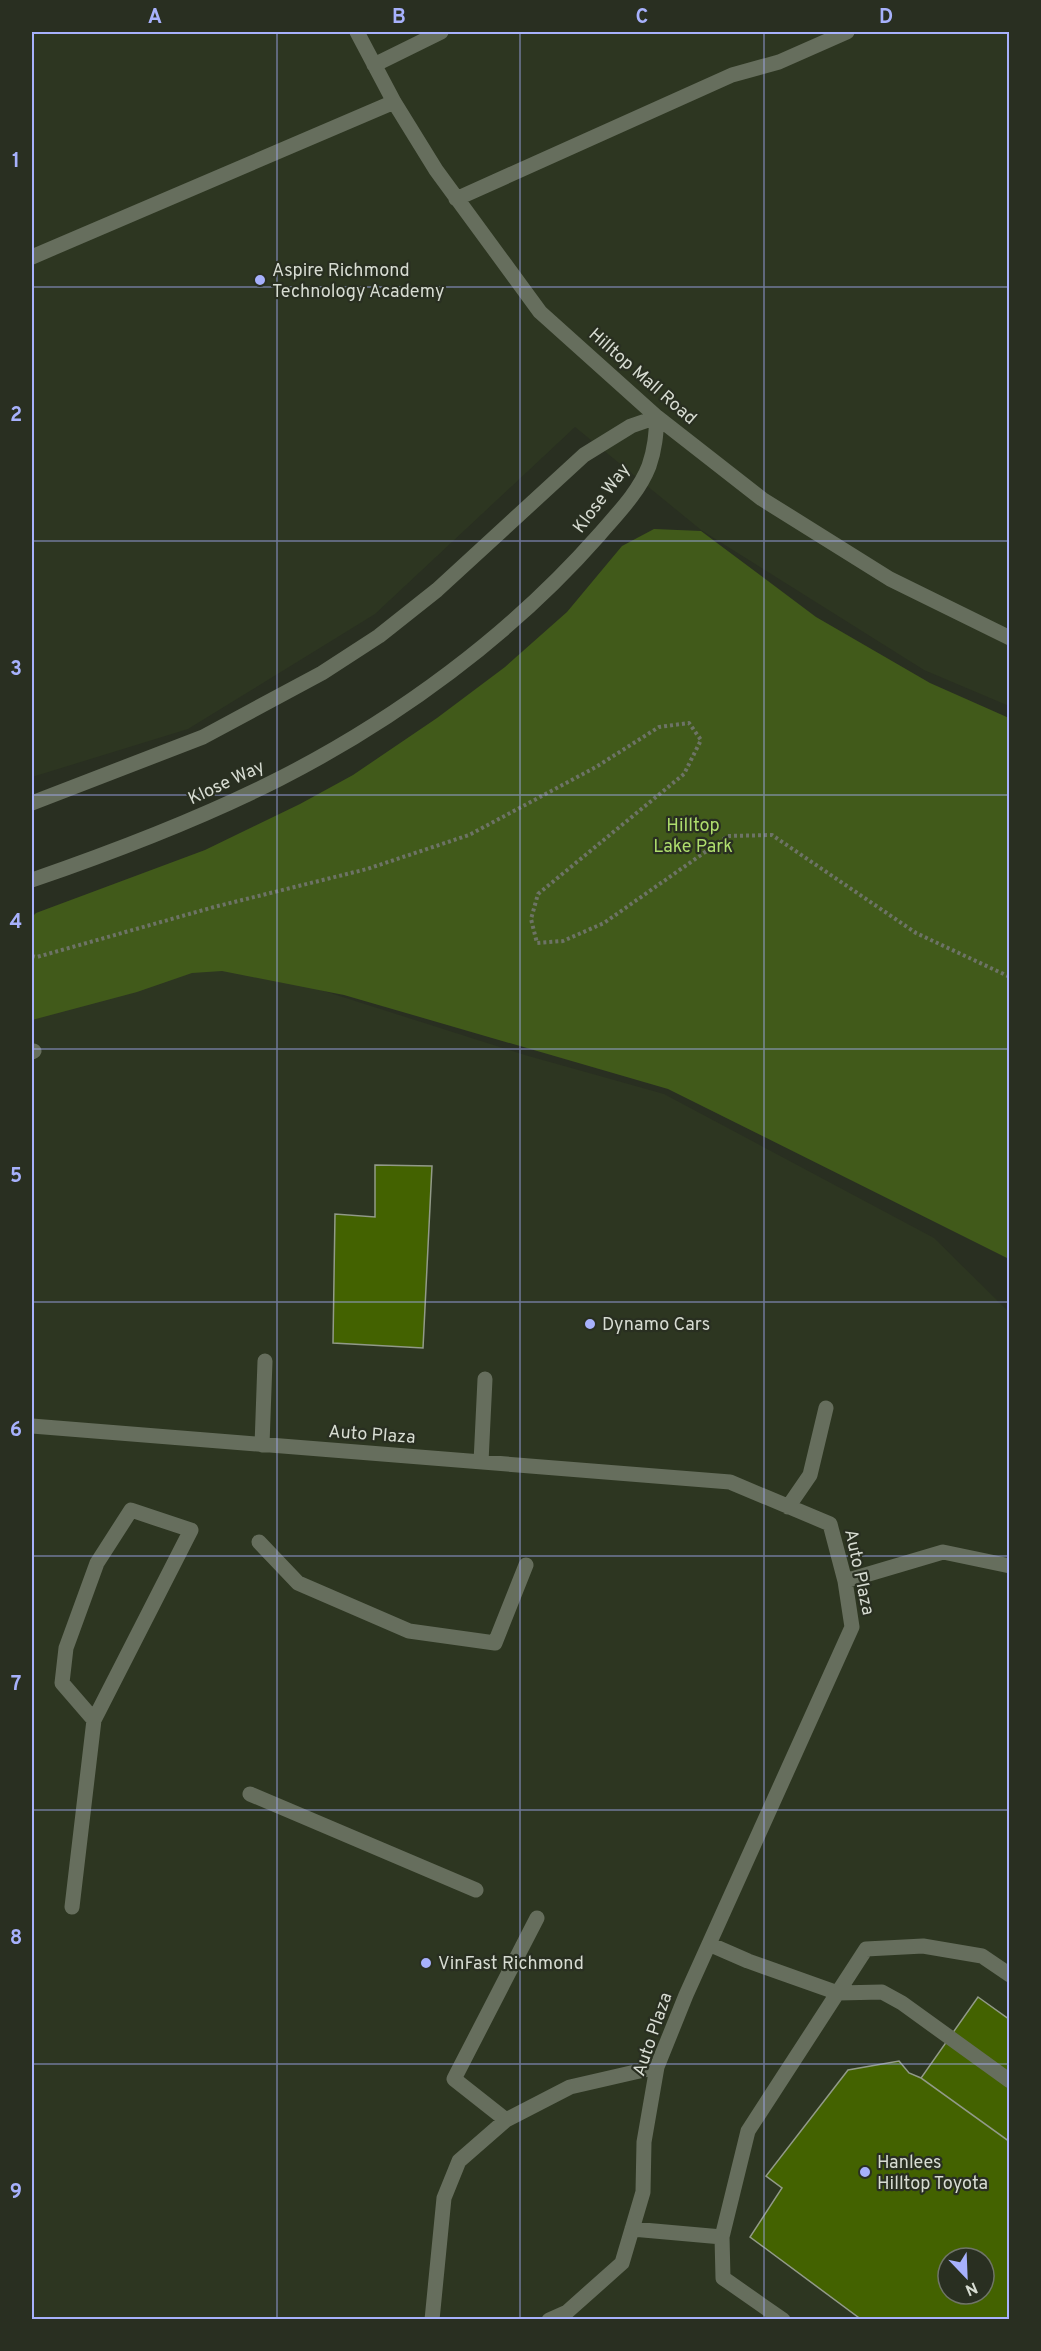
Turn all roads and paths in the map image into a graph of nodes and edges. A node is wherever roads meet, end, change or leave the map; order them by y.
1 (357, 32) edge
2 (441, 32) edge
3 (848, 32) edge
4 (374, 65) junction
5 (394, 102) junction
6 (456, 199) junction
7 (32, 257) edge
8 (657, 417) junction
9 (1010, 638) edge
10 (32, 803) edge
11 (32, 880) edge
12 (32, 956) edge
13 (1010, 977) edge
14 (265, 1361) dead end
15 (485, 1379) dead end
16 (826, 1408) dead end
17 (32, 1426) edge
18 (262, 1445) junction
19 (481, 1462) junction
20 (788, 1507) junction
21 (259, 1542) dead end
22 (526, 1565) dead end
23 (1010, 1566) edge
24 (845, 1581) junction
25 (94, 1720) junction
26 (250, 1794) dead end
27 (476, 1890) dead end
28 (72, 1907) dead end
29 (537, 1918) dead end
30 (710, 1944) junction
31 (1010, 1975) edge
32 (837, 1993) junction
33 (657, 2067) junction
34 (1010, 2081) edge
35 (506, 2120) junction
36 (632, 2229) junction
37 (722, 2237) junction
38 (432, 2319) edge
39 (549, 2319) edge
40 (783, 2319) edge

1 - 4 street, Hilltop Mall Road
2 - 4 street
3 - 6 street
4 - 5 street, Hilltop Mall Road
5 - 6 street, Hilltop Mall Road
5 - 7 street
6 - 8 street, Hilltop Mall Road
8 - 9 street, Hilltop Mall Road
8 - 10 street, Klose Way
8 - 11 street, Klose Way
12 - 13 path
14 - 18 street
15 - 19 street
16 - 20 street
17 - 18 street, Auto Plaza
18 - 19 street, Auto Plaza
19 - 20 street, Auto Plaza
20 - 24 street, Auto Plaza
21 - 22 street
23 - 24 street
24 - 30 street, Auto Plaza
25 - 25 street
25 - 28 street
26 - 27 street
29 - 35 street
30 - 32 street
30 - 33 street, Auto Plaza
31 - 32 street
32 - 34 street
32 - 37 street
33 - 35 street
33 - 36 street, Auto Plaza
35 - 38 street
36 - 37 street
36 - 39 street, Auto Plaza
37 - 40 street

